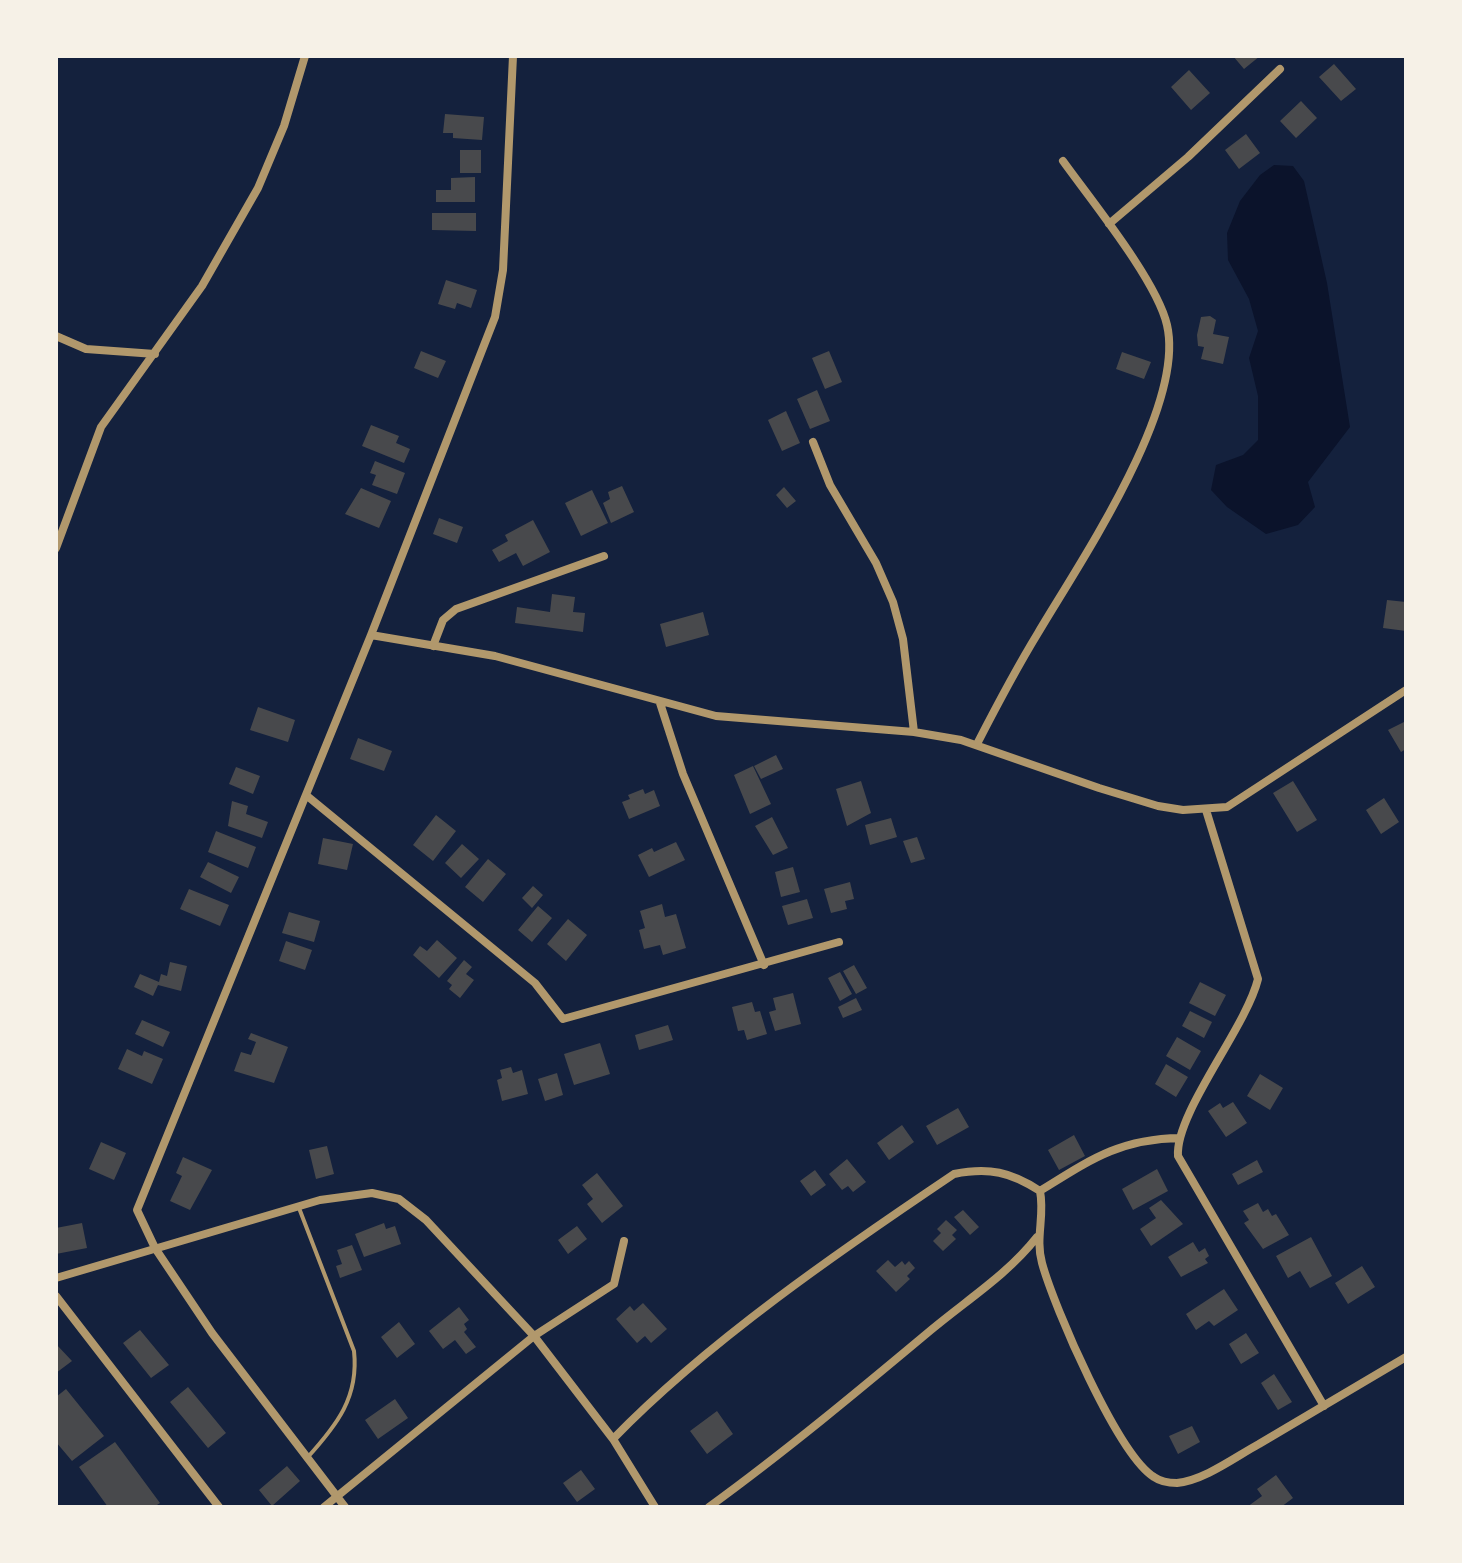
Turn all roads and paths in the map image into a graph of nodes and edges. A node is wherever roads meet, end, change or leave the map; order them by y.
1 (305, 56) edge
2 (513, 56) edge
3 (1280, 69) dead end
4 (1063, 161) dead end
5 (1109, 224) junction
6 (56, 336) edge
7 (155, 354) junction
8 (813, 442) dead end
9 (56, 548) edge
10 (604, 556) dead end
11 (371, 635) junction
12 (433, 646) junction
13 (1406, 690) edge
14 (660, 703) junction
15 (914, 732) junction
16 (977, 744) junction
17 (306, 795) junction
18 (1206, 810) junction
19 (839, 942) dead end
20 (764, 965) junction
21 (1180, 1138) junction
22 (1040, 1191) junction
23 (298, 1206) junction
24 (1037, 1237) junction
25 (624, 1241) dead end
26 (155, 1248) junction
27 (56, 1278) edge
28 (56, 1296) edge
29 (534, 1336) junction
30 (1406, 1357) edge
31 (1324, 1406) junction
32 (613, 1439) junction
33 (307, 1458) junction
34 (337, 1497) junction
35 (219, 1507) edge
36 (324, 1507) edge
37 (345, 1507) edge
38 (655, 1507) edge
39 (709, 1507) edge

1 - 7 street
2 - 11 street
3 - 5 street
4 - 5 street
5 - 16 street
6 - 7 street
7 - 9 street
8 - 15 street
10 - 12 street
11 - 12 street
11 - 17 street
12 - 14 street
13 - 18 street
14 - 15 street
14 - 20 street
15 - 16 street
16 - 18 street
17 - 20 street
17 - 26 street
18 - 21 street
19 - 20 street
21 - 22 street
21 - 31 street
22 - 24 street
22 - 32 street
23 - 26 street
23 - 29 street
23 - 33 lane
24 - 31 street
24 - 39 street
25 - 29 street
26 - 27 street
26 - 33 street
28 - 35 street
29 - 32 street
29 - 34 street
30 - 31 street
32 - 38 street
33 - 34 street
34 - 36 street
34 - 37 street

